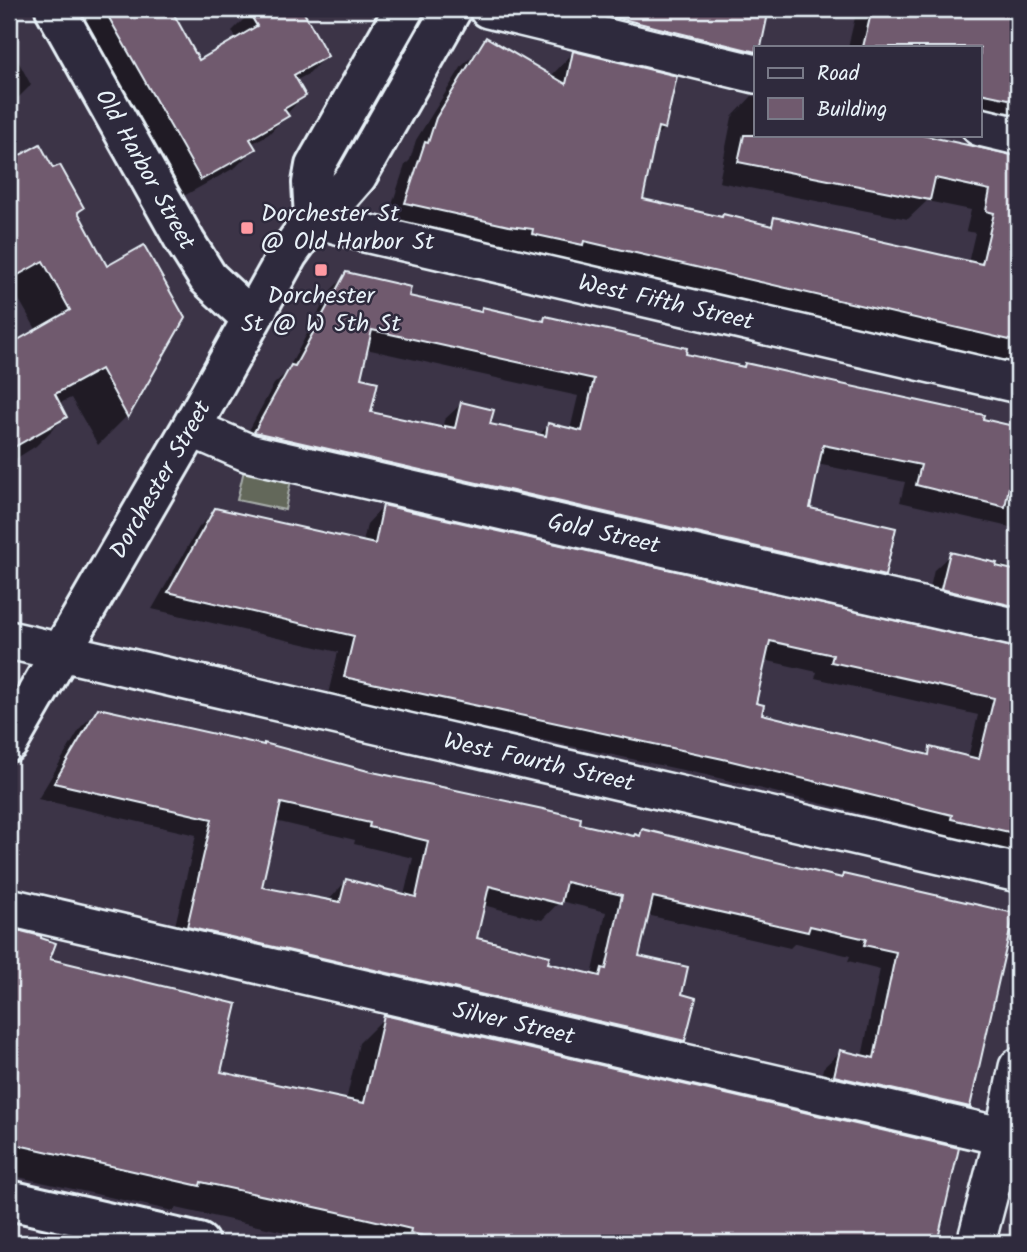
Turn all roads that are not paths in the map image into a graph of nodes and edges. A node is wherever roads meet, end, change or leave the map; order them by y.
1 (55, 9) edge
2 (404, 9) edge
3 (452, 9) edge
4 (488, 9) edge
5 (754, 74) edge
6 (982, 127) edge
7 (1018, 136) edge
8 (314, 218) junction
9 (251, 318) junction
10 (1018, 384) edge
11 (191, 428) junction
12 (1018, 628) edge
13 (9, 640) edge
14 (62, 652) junction
15 (9, 742) edge
16 (1018, 873) edge
17 (9, 907) edge
18 (1018, 1067) edge
19 (1011, 1138) edge
20 (9, 1200) edge
21 (199, 1243) edge
22 (976, 1243) edge

1 - 9 main road, Old Harbor Street
2 - 8 main road
3 - 8 main road, Dorchester Street
4 - 5 street
6 - 7 street
8 - 9 main road, Dorchester Street
8 - 10 street, West Fifth Street
9 - 11 main road, Dorchester Street
11 - 12 street, Gold Street
11 - 14 main road, Dorchester Street
13 - 14 street, West Fourth Street
14 - 15 main road, Dorchester Street
14 - 16 street, West Fourth Street
17 - 19 street, Silver Street
18 - 19 street
19 - 22 street
20 - 21 main road

